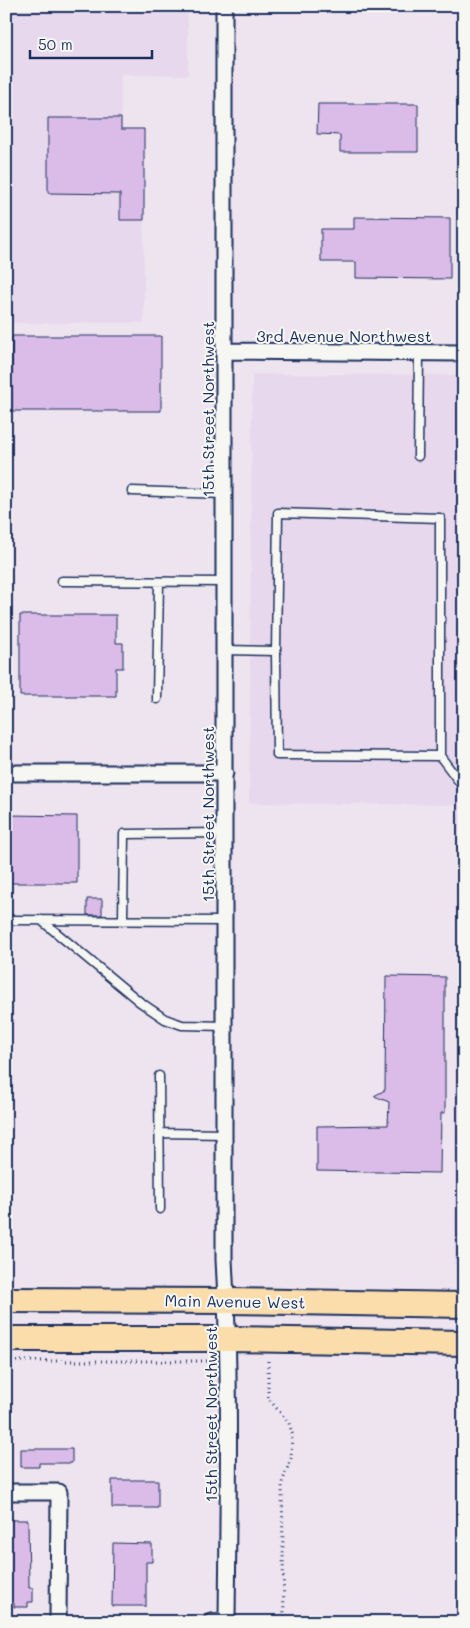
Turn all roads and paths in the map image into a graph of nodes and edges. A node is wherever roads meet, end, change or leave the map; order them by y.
1 (224, 6) edge
2 (224, 351) junction
3 (419, 353) junction
4 (464, 353) edge
5 (418, 456) dead end
6 (132, 491) dead end
7 (224, 494) junction
8 (62, 581) dead end
9 (159, 582) junction
10 (224, 582) junction
11 (224, 650) junction
12 (276, 651) junction
13 (157, 699) dead end
14 (440, 756) junction
15 (6, 773) edge
16 (225, 773) junction
17 (464, 788) edge
18 (225, 833) junction
19 (6, 920) edge
20 (41, 920) junction
21 (122, 921) junction
22 (224, 921) junction
23 (224, 1026) junction
24 (159, 1076) dead end
25 (159, 1133) junction
26 (224, 1134) junction
27 (160, 1209) dead end
28 (6, 1300) edge
29 (227, 1301) junction
30 (464, 1305) edge
31 (6, 1339) edge
32 (464, 1343) edge
33 (226, 1350) junction
34 (6, 1361) edge
35 (260, 1361) dead end
36 (6, 1492) edge
37 (227, 1621) edge
38 (58, 1622) edge
39 (211, 1622) edge
40 (284, 1622) edge

1 - 2 street, 15th Street Northwest
2 - 3 street, 3rd Avenue Northwest
2 - 7 street, 15th Street Northwest
3 - 4 street, 3rd Avenue Northwest
3 - 5 lane
6 - 7 lane
7 - 10 street, 15th Street Northwest
8 - 9 lane
9 - 10 lane
9 - 13 lane
10 - 11 street, 15th Street Northwest
11 - 12 lane
11 - 16 street, 15th Street Northwest
12 - 14 lane
12 - 14 lane
14 - 17 lane
15 - 16 street
16 - 18 street, 15th Street Northwest
18 - 21 lane
18 - 22 street, 15th Street Northwest
19 - 20 lane
20 - 21 lane
20 - 23 lane
21 - 22 lane
22 - 23 street, 15th Street Northwest
23 - 26 street, 15th Street Northwest
24 - 25 lane
25 - 26 lane
25 - 27 lane
26 - 29 street, 15th Street Northwest
28 - 29 main road, Main Avenue West
29 - 30 main road, Main Avenue West
29 - 33 street, 15th Street Northwest
31 - 33 main road
32 - 33 main road
33 - 34 path
33 - 37 street, 15th Street Northwest
35 - 40 path
36 - 38 street
37 - 39 street

